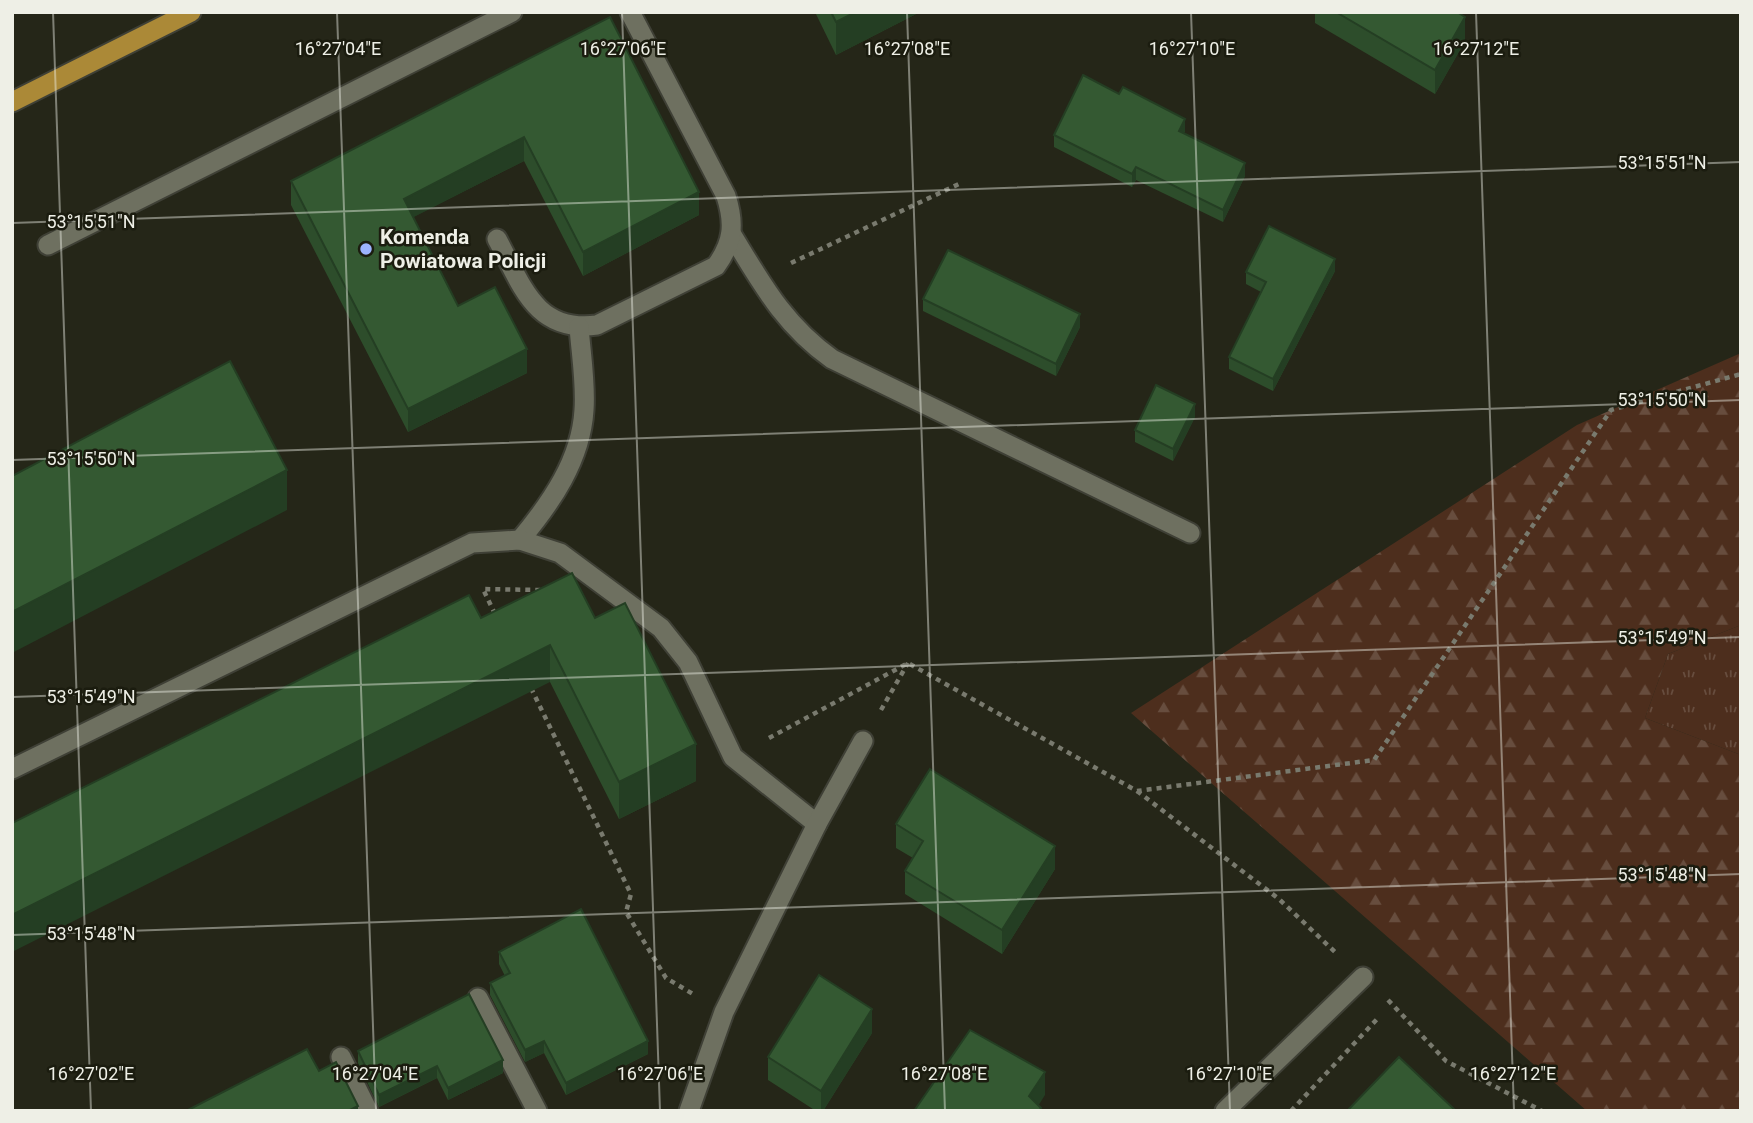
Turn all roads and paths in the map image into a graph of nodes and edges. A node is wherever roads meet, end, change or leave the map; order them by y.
1 (191, 12) edge
2 (512, 12) edge
3 (630, 12) edge
4 (12, 102) edge
5 (961, 183) dead end
6 (732, 235) junction
7 (497, 239) dead end
8 (48, 245) dead end
9 (759, 278) junction
10 (579, 327) junction
11 (1741, 374) edge
12 (1189, 533) dead end
13 (520, 540) junction
14 (483, 589) dead end
15 (498, 621) edge
16 (908, 663) junction
17 (530, 686) edge
18 (863, 741) joint
19 (733, 757) junction
20 (12, 769) edge
21 (817, 824) junction
22 (1363, 977) dead end
23 (478, 998) dead end
24 (1392, 1004) dead end
25 (724, 1012) junction
26 (341, 1057) dead end
27 (368, 1111) edge
28 (537, 1111) edge
29 (689, 1111) edge
30 (1225, 1111) edge
31 (1291, 1111) edge

1 - 4 main road
2 - 8 street
3 - 6 street
5 - 9 path
6 - 9 street
6 - 10 street
7 - 10 street
9 - 12 street
10 - 13 street
11 - 16 path
13 - 19 street
13 - 20 street
14 - 15 path
16 - 18 path
16 - 19 path
17 - 25 path
18 - 21 street
19 - 21 street
21 - 25 street
22 - 30 street
23 - 28 street
24 - 31 path
25 - 29 street
26 - 27 street

